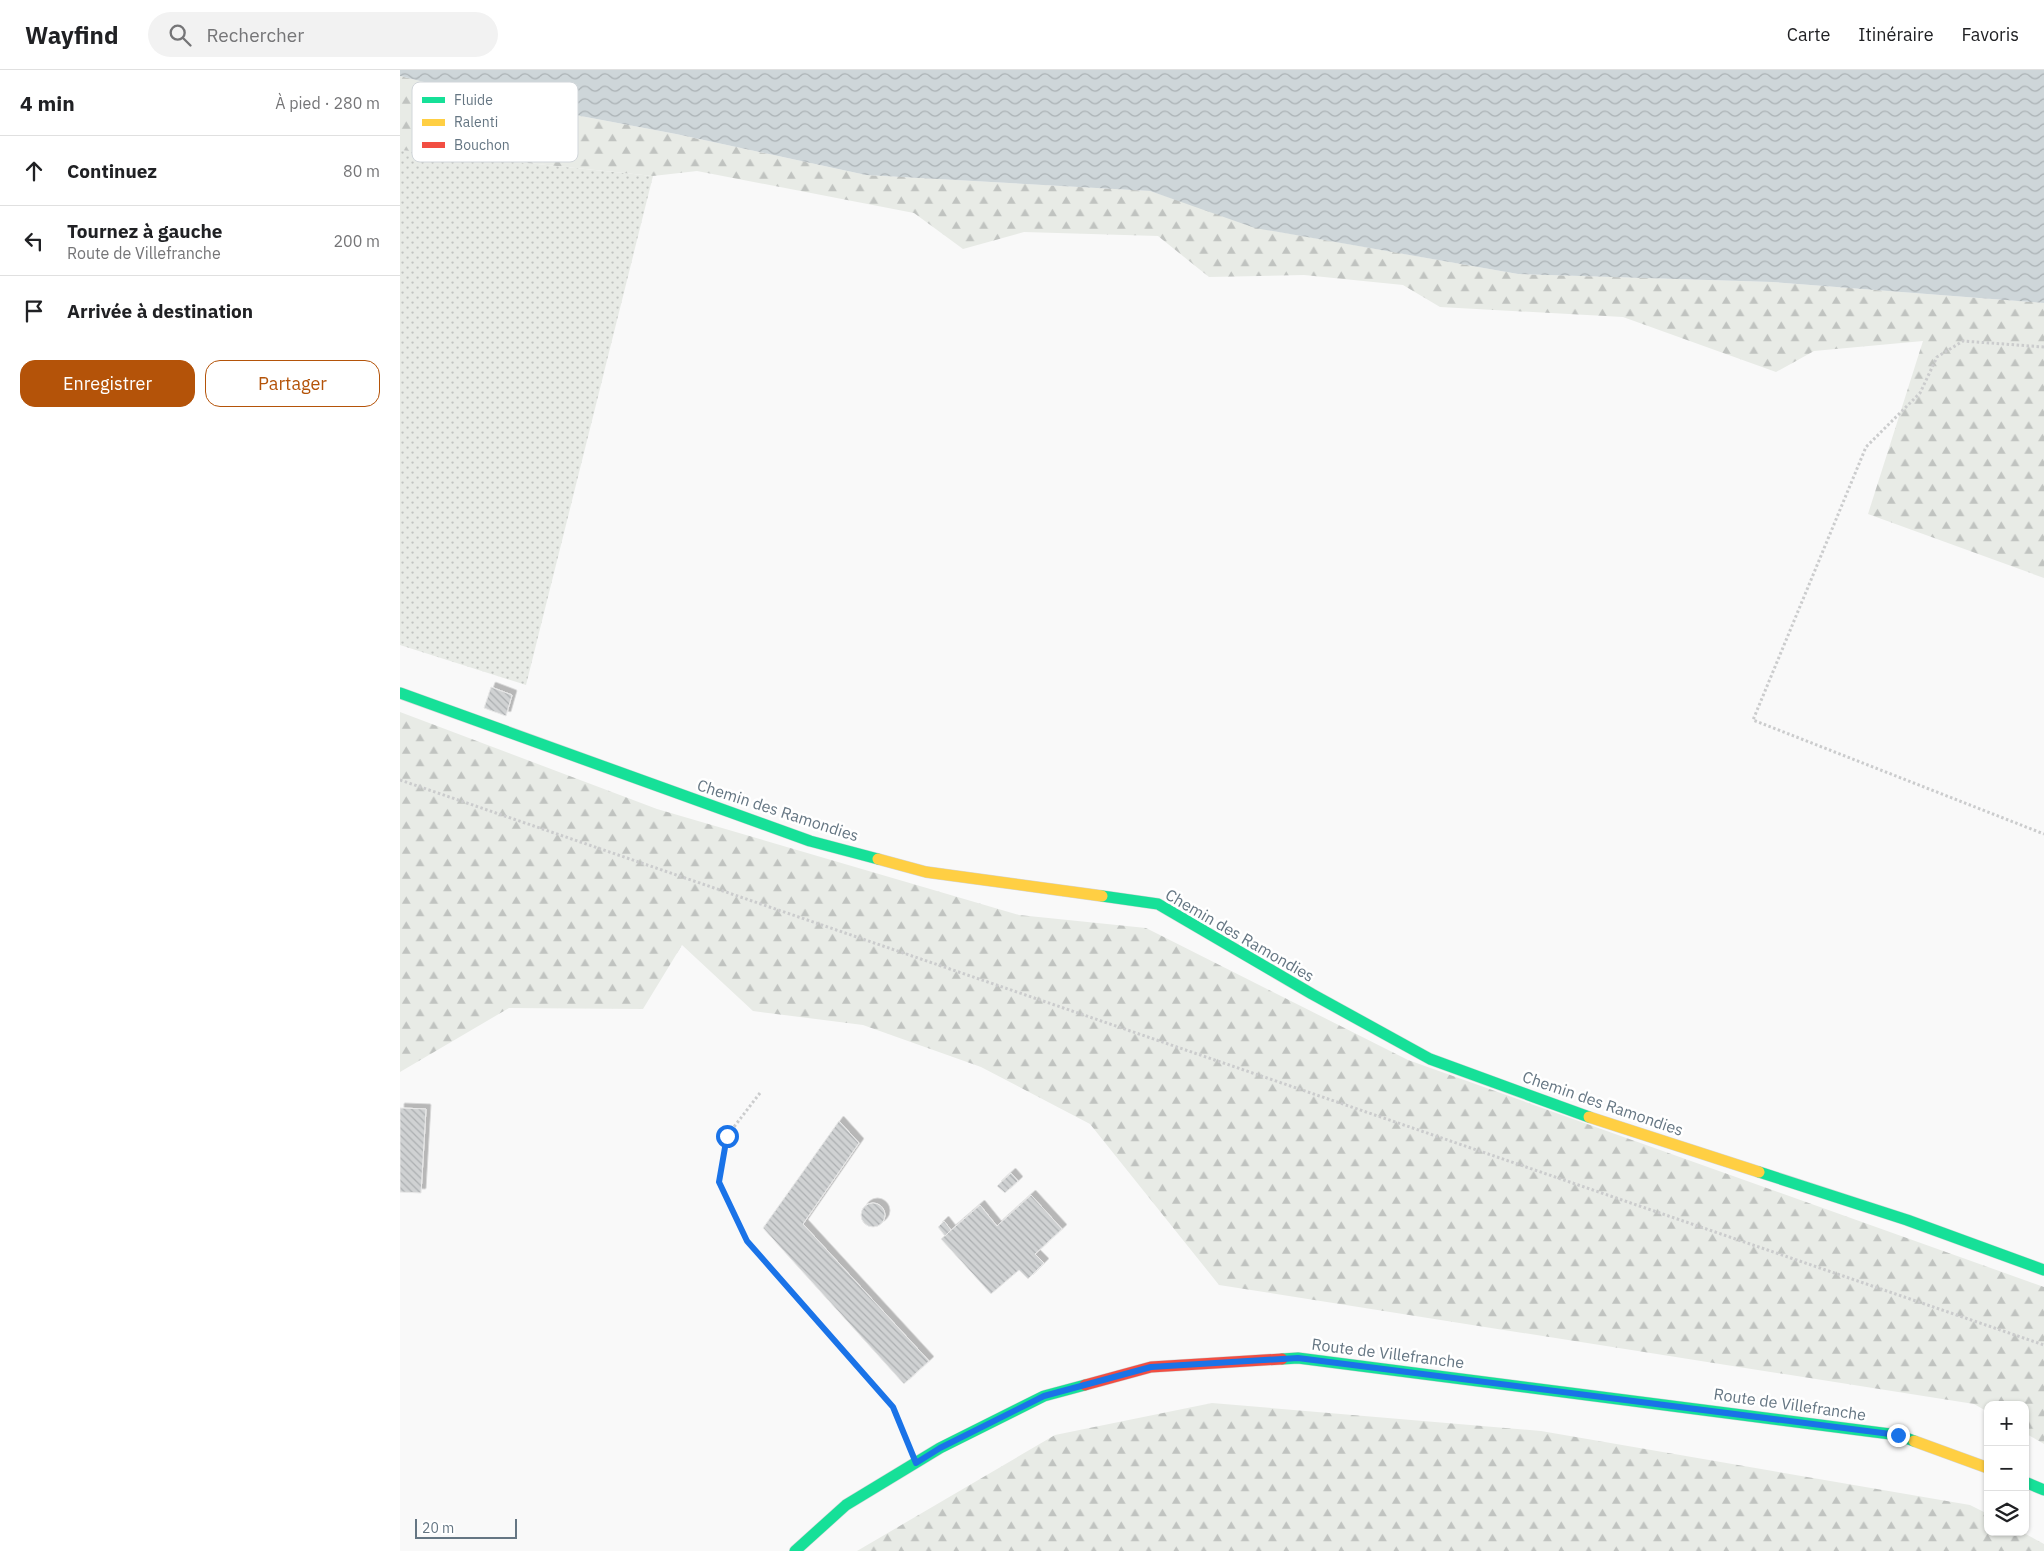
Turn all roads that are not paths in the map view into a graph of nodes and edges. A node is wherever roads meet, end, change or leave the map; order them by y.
1 (400, 693) edge
2 (2044, 1270) edge
3 (1984, 1467) edge
4 (2029, 1484) edge
5 (2044, 1490) edge
6 (795, 1551) edge

1 - 2 street, Chemin des Ramondies
3 - 6 street, Route de Villefranche
4 - 5 street

